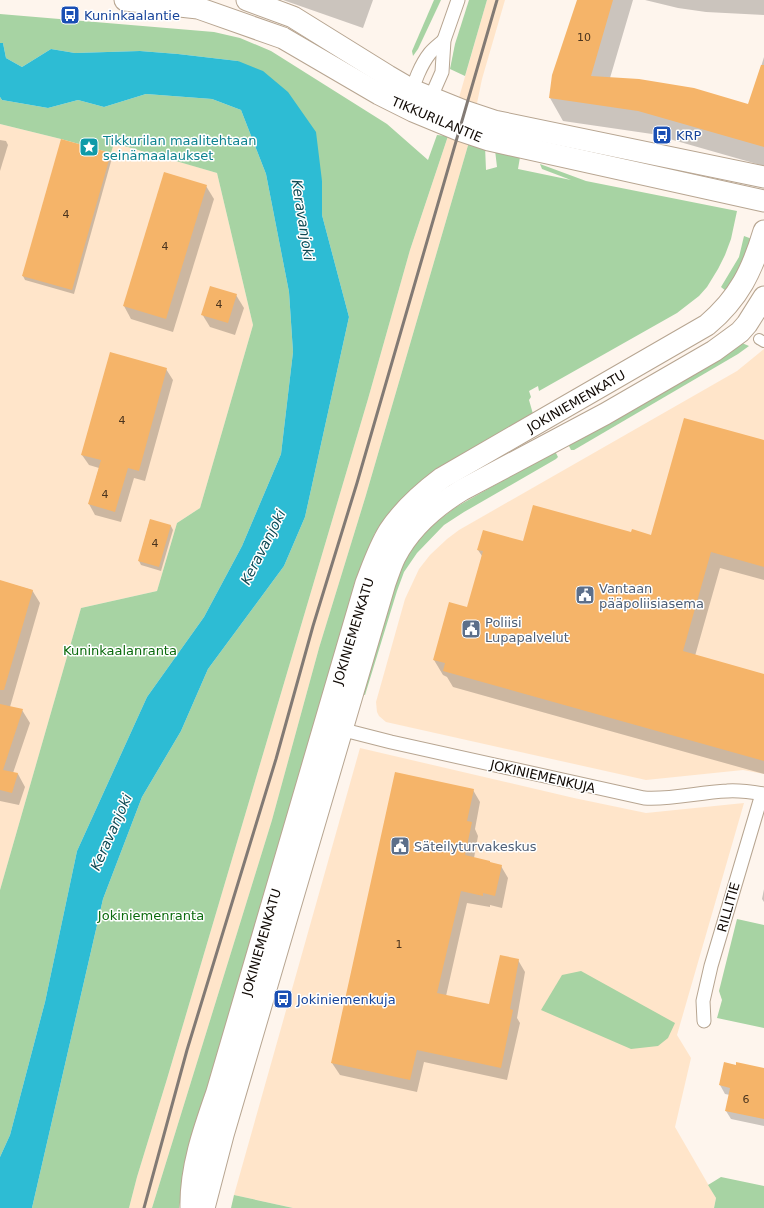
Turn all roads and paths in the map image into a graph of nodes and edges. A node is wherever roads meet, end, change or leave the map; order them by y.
1 (125, 0) edge
2 (247, 0) edge
3 (458, 0) edge
4 (444, 40) junction
5 (421, 94) junction
6 (413, 111) junction
7 (764, 177) edge
8 (764, 201) edge
9 (764, 231) edge
10 (764, 297) edge
11 (333, 727) junction
12 (763, 794) edge
13 (704, 1021) dead end
14 (191, 1208) edge
15 (204, 1208) edge

1 - 6 main road, TIKKURILANTIE
2 - 5 main road, TIKKURILANTIE
3 - 4 street
4 - 5 street
4 - 5 street
5 - 6 street
5 - 6 street
5 - 7 main road, TIKKURILANTIE
6 - 8 main road, TIKKURILANTIE
9 - 11 main road, JOKINIEMENKATU
10 - 11 main road, JOKINIEMENKATU
11 - 12 street, JOKINIEMENKUJA
11 - 14 main road, JOKINIEMENKATU
11 - 15 main road, JOKINIEMENKATU
12 - 13 street, RILLITIE

